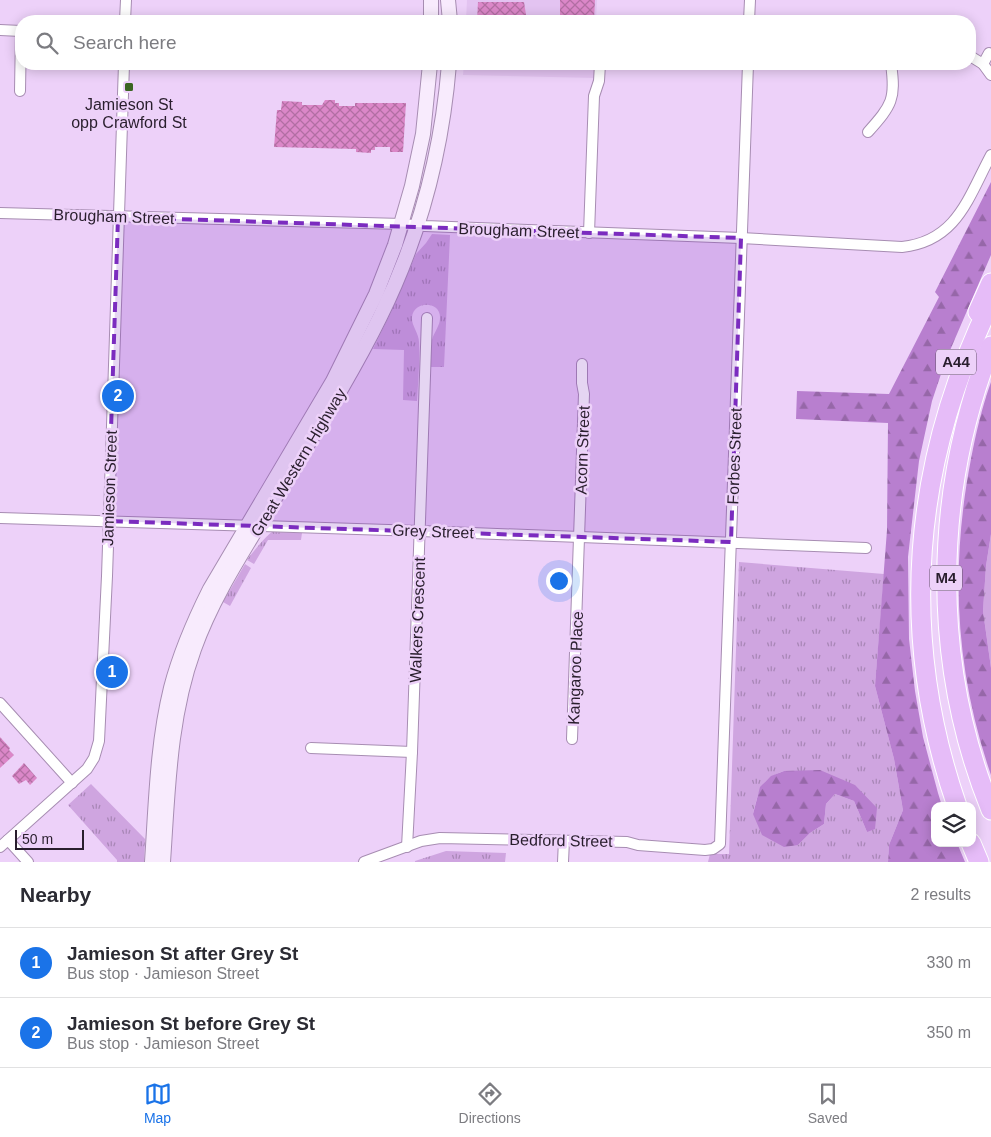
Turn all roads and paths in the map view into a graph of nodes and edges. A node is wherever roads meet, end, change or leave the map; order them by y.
1 (126, 0) edge
2 (431, 0) edge
3 (750, 0) edge
4 (125, 15) edge
5 (431, 15) edge
6 (749, 15) edge
7 (0, 30) edge
8 (15, 31) edge
9 (989, 53) dead end
10 (976, 60) edge
11 (983, 64) junction
12 (20, 70) edge
13 (124, 70) edge
14 (429, 70) edge
15 (448, 70) edge
16 (600, 70) edge
17 (748, 70) edge
18 (892, 70) edge
19 (991, 74) edge
20 (20, 91) dead end
21 (868, 132) dead end
22 (991, 155) edge
23 (0, 213) edge
24 (118, 217) junction
25 (402, 224) junction
26 (417, 225) junction
27 (589, 233) junction
28 (741, 238) junction
29 (991, 283) edge
30 (991, 302) edge
31 (427, 318) dead end
32 (991, 346) edge
33 (582, 364) dead end
34 (938, 445) junction
35 (0, 518) edge
36 (108, 521) junction
37 (253, 525) junction
38 (420, 531) junction
39 (579, 536) junction
40 (732, 542) junction
41 (866, 548) dead end
42 (0, 703) edge
43 (572, 739) dead end
44 (312, 748) dead end
45 (412, 752) junction
46 (72, 783) junction
47 (956, 802) edge
48 (991, 810) edge
49 (8, 840) junction
50 (564, 840) junction
51 (0, 847) edge
52 (973, 847) edge
53 (402, 848) junction
54 (716, 848) joint
55 (28, 862) edge
56 (152, 862) edge
57 (163, 862) edge
58 (364, 862) edge
59 (397, 862) edge
60 (563, 862) edge
61 (979, 862) edge

1 - 4 street
2 - 5 main road
3 - 6 street
7 - 8 street
9 - 11 street
10 - 11 street
11 - 19 street
12 - 20 street
13 - 24 street, Jamieson Street
14 - 25 main road, Great Western Highway
15 - 26 main road, Great Western Highway
16 - 27 street
17 - 28 street, Forbes Street
18 - 21 street
22 - 28 street, Brougham Street
23 - 24 street, Brougham Street
24 - 25 street, Brougham Street
24 - 36 street, Jamieson Street
25 - 26 street, Brougham Street
25 - 37 main road, Great Western Highway
26 - 27 street, Brougham Street
26 - 37 main road, Great Western Highway
27 - 28 street, Brougham Street
28 - 40 street, Forbes Street
29 - 34 highway, A44
30 - 34 highway, M4
31 - 38 street, Walkers Crescent
32 - 48 highway, M4
33 - 39 street, Acorn Street
34 - 47 highway, M4
35 - 36 street, Grey Street
36 - 37 street, Grey Street
36 - 46 street, Jamieson Street
37 - 38 street, Grey Street
37 - 56 main road, Great Western Highway
37 - 57 main road, Great Western Highway
38 - 39 street, Grey Street
38 - 45 street, Walkers Crescent
39 - 40 street, Grey Street
39 - 43 street, Kangaroo Place
40 - 41 street, Grey Street
40 - 54 street, Forbes Street
42 - 46 street
44 - 45 street
45 - 53 street, Walkers Crescent
46 - 49 street, Jamieson Street
49 - 51 street, Jamieson Street
49 - 55 street
50 - 53 street, Bedford Street
50 - 54 street, Bedford Street
50 - 60 street
52 - 61 highway
53 - 58 street
53 - 59 street, Walkers Crescent

